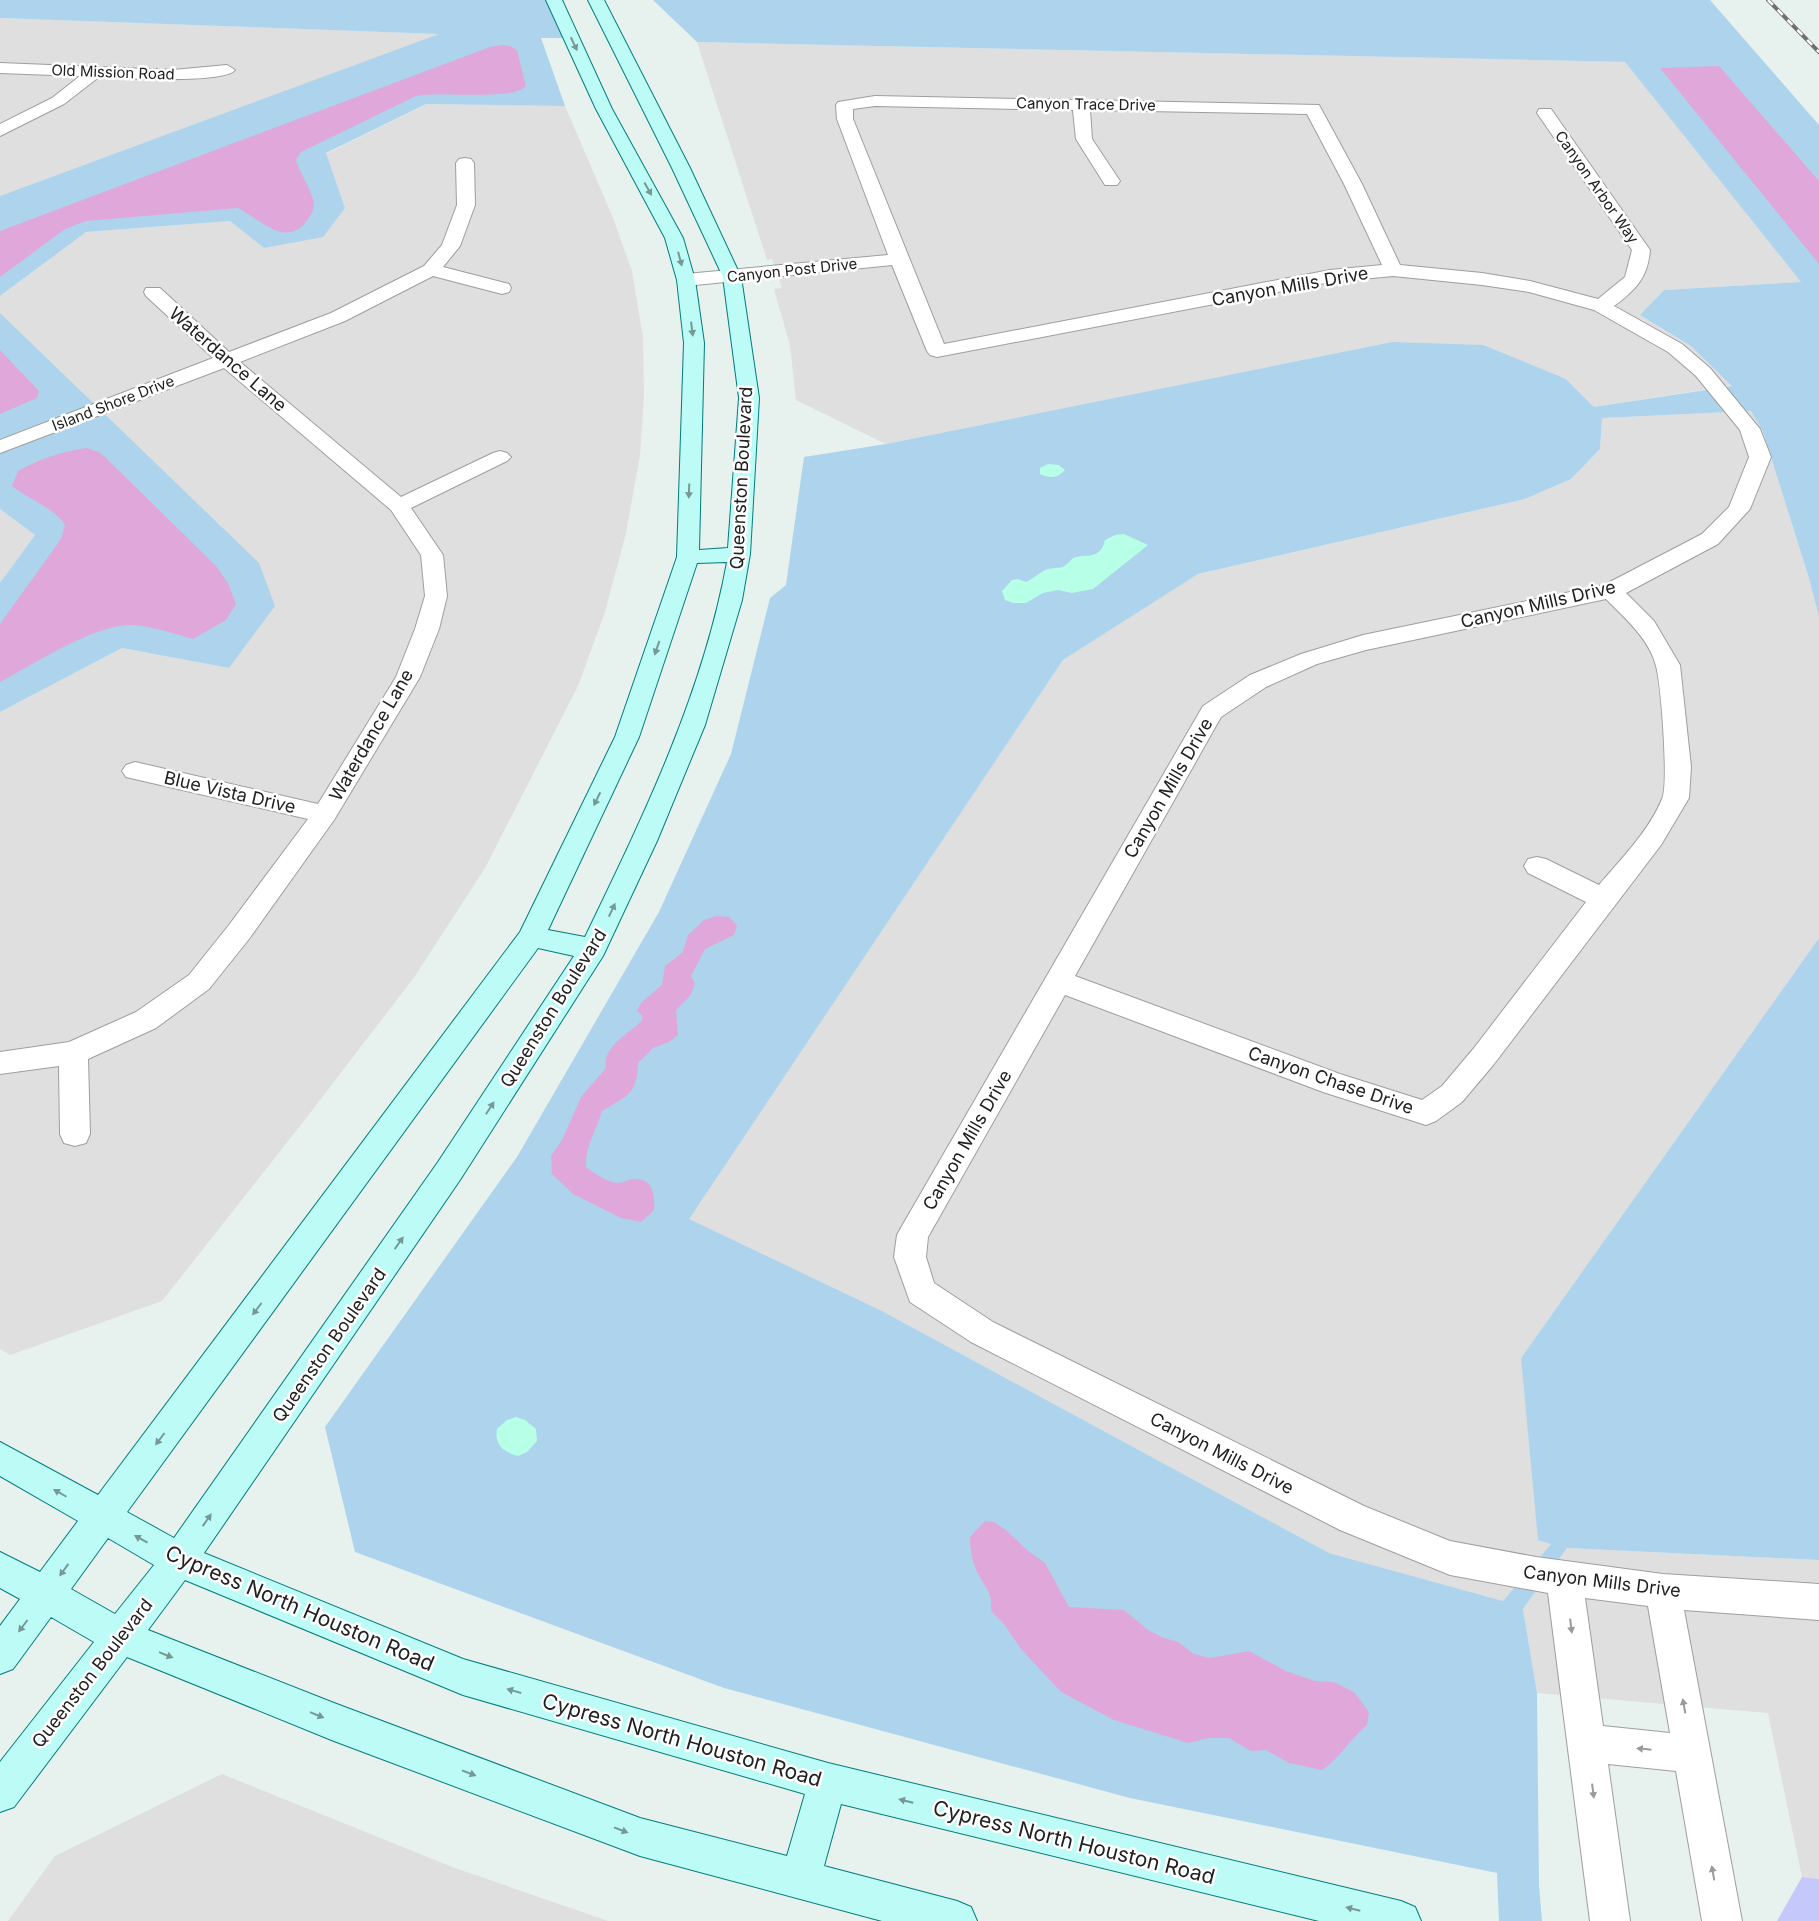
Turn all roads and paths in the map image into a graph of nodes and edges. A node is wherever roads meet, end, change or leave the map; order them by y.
1 (554, 0) edge
2 (596, 0) edge
3 (0, 68) edge
4 (226, 70) dead end
5 (95, 72) junction
6 (1081, 104) junction
7 (633, 105) junction
8 (604, 109) junction
9 (1545, 113) dead end
10 (0, 131) edge
11 (465, 163) dead end
12 (1111, 181) dead end
13 (899, 259) junction
14 (431, 270) junction
15 (1393, 270) junction
16 (732, 277) junction
17 (686, 280) junction
18 (502, 288) dead end
19 (152, 292) dead end
20 (1601, 306) junction
21 (225, 359) junction
22 (0, 447) edge
23 (500, 457) dead end
24 (399, 506) junction
25 (739, 554) junction
26 (688, 557) junction
27 (1611, 591) junction
28 (135, 771) dead end
29 (325, 814) junction
30 (1537, 866) dead end
31 (1603, 899) junction
32 (531, 937) junction
33 (593, 949) junction
34 (1058, 981) junction
35 (73, 1053) junction
36 (0, 1063) edge
37 (75, 1134) dead end
38 (0, 1458) edge
39 (102, 1517) junction
40 (179, 1560) junction
41 (0, 1570) edge
42 (1564, 1578) junction
43 (1663, 1591) junction
44 (46, 1596) junction
45 (1819, 1602) edge
46 (121, 1637) junction
47 (0, 1656) edge
48 (1586, 1743) junction
49 (1692, 1754) junction
50 (828, 1782) junction
51 (0, 1792) edge
52 (800, 1881) junction
53 (956, 1921) edge
54 (1401, 1921) edge
55 (1610, 1921) edge
56 (1722, 1921) edge

1 -> 8 main road
2 - 7 main road, Queenston Boulevard
3 - 5 street, Old Mission Road
4 - 5 street, Old Mission Road
5 - 10 street
6 - 12 street
6 - 13 street, Canyon Trace Drive
6 - 15 street, Canyon Trace Drive
7 - 8 main road
7 - 16 main road, Queenston Boulevard
8 -> 17 main road
9 - 20 street, Canyon Arbor Way
11 - 14 street
13 - 15 street, Canyon Mills Drive
13 - 16 street, Canyon Post Drive
14 - 18 street
14 - 21 street, Island Shore Drive
15 - 20 street, Canyon Mills Drive
16 - 17 street, Canyon Post Drive
16 - 25 main road, Queenston Boulevard
17 -> 26 main road
19 - 21 street, Waterdance Lane
20 - 27 street, Canyon Mills Drive
21 - 22 street, Island Shore Drive
21 - 24 street, Waterdance Lane
23 - 24 street
24 - 29 street, Waterdance Lane
25 - 26 main road
33 -> 25 main road, Queenston Boulevard
26 -> 32 main road
27 - 31 street, Canyon Chase Drive
27 - 34 street, Canyon Mills Drive
28 - 29 street, Blue Vista Drive
29 - 35 street, Waterdance Lane
30 - 31 street
31 - 34 street, Canyon Chase Drive
32 - 33 main road
32 -> 39 main road
40 -> 33 main road, Queenston Boulevard
34 - 42 street, Canyon Mills Drive
35 - 36 street, Waterdance Lane
35 - 37 street
39 -> 38 main road, Cypress North Houston Road
40 -> 39 main road, Cypress North Houston Road
39 -> 44 main road
40 - 46 main road, Queenston Boulevard
50 -> 40 main road, Cypress North Houston Road
41 - 44 main road
42 - 43 street, Canyon Mills Drive
42 -> 48 street
43 - 45 street, Canyon Mills Drive
49 -> 43 street
44 - 46 main road
44 -> 47 main road
46 - 51 main road, Queenston Boulevard
46 -> 52 main road
49 -> 48 street
48 -> 55 street
56 -> 49 street
50 - 52 main road
54 -> 50 main road, Cypress North Houston Road
52 - 53 main road

